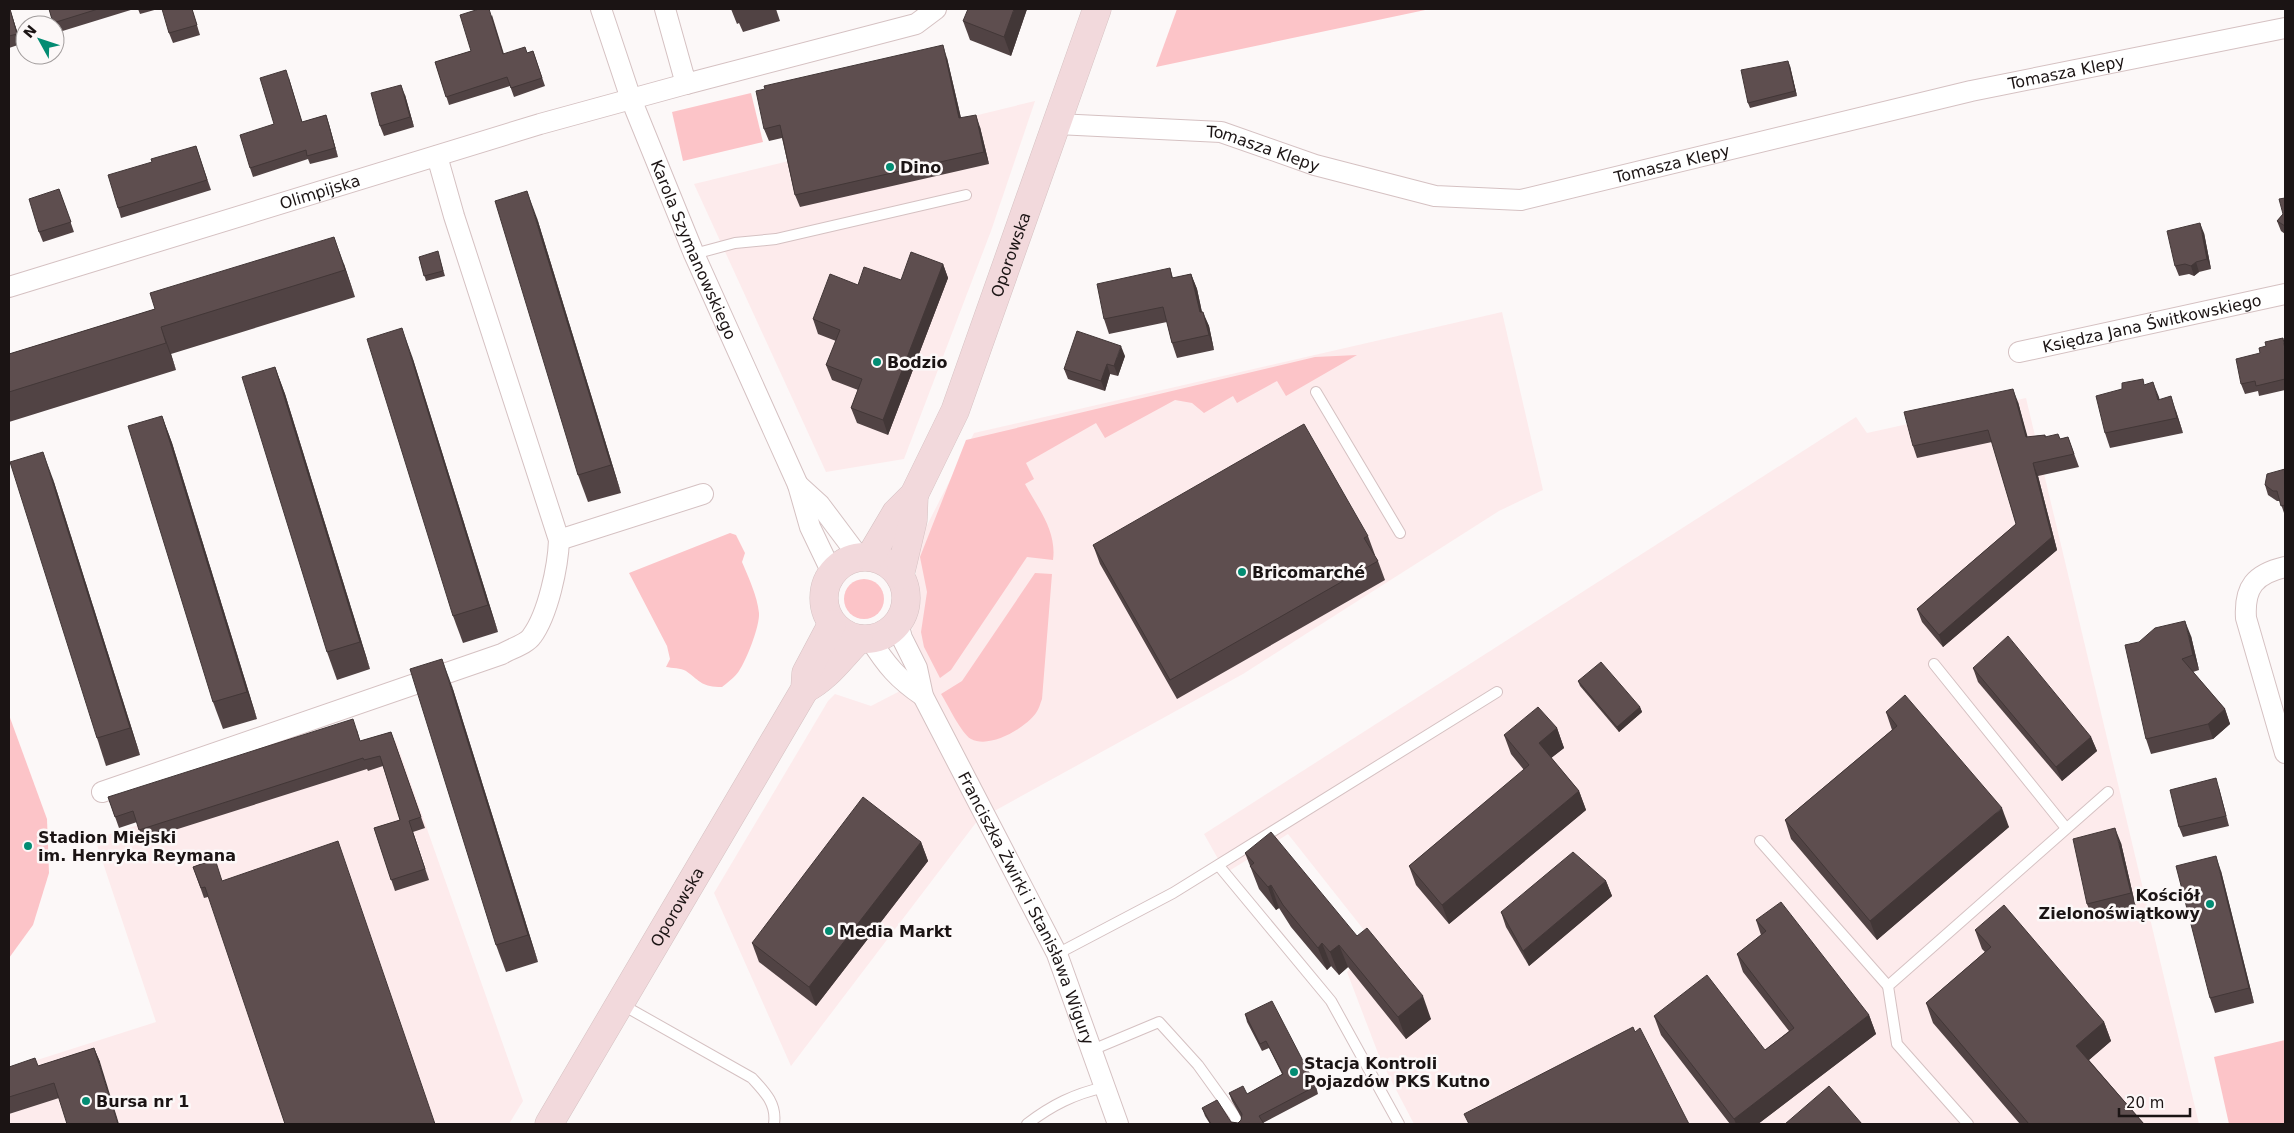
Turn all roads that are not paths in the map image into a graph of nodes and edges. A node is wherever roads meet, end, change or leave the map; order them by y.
1 (601, 9) edge
2 (665, 9) edge
3 (936, 9) edge
4 (1096, 9) edge
5 (2285, 28) edge
6 (686, 84) junction
7 (631, 99) junction
8 (1057, 124) junction
9 (437, 156) junction
10 (966, 195) dead end
11 (694, 254) junction
12 (9, 287) edge
13 (2285, 294) edge
14 (2019, 352) dead end
15 (1316, 392) dead end
16 (798, 485) junction
17 (703, 494) dead end
18 (914, 495) junction
19 (1400, 533) dead end
20 (559, 540) junction
21 (865, 557) junction
22 (2285, 566) edge
23 (832, 573) junction
24 (900, 576) junction
25 (898, 623) junction
26 (832, 624) junction
27 (864, 639) junction
28 (1934, 664) dead end
29 (805, 689) junction
30 (1497, 692) dead end
31 (923, 696) junction
32 (2285, 753) edge
33 (102, 792) dead end
34 (2108, 792) dead end
35 (2066, 828) junction
36 (1760, 841) dead end
37 (1219, 866) junction
38 (1057, 954) junction
39 (1888, 986) junction
40 (621, 1003) junction
41 (1092, 1050) junction
42 (1105, 1087) junction
43 (548, 1124) edge
44 (774, 1124) edge
45 (1027, 1124) edge
46 (1118, 1124) edge
47 (1238, 1124) edge
48 (1399, 1124) edge
49 (1968, 1124) edge

1 - 7 street, Karola Szymanowskiego
2 - 6 street
3 - 6 street, Olimpijska
4 - 8 street, Oporowska
5 - 8 street, Tomasza Klepy
6 - 7 street, Olimpijska
7 - 9 street, Olimpijska
7 - 11 street, Karola Szymanowskiego
8 - 18 street, Oporowska
9 - 12 street, Olimpijska
9 - 20 street
10 - 11 lane
11 - 16 street, Karola Szymanowskiego
13 - 14 street, Księdza Jana Świtkowskiego
15 - 19 lane
16 - 21 street, Karola Szymanowskiego
16 - 23 street, Karola Szymanowskiego
17 - 20 street
18 - 21 street, Oporowska
18 - 24 street, Oporowska
20 - 33 street
21 - 23 street
21 - 24 street
22 - 32 street
23 - 26 street
24 - 25 street
25 - 27 street
25 - 31 street, Franciszka Żwirki i Stanisława Wigury
26 - 27 street
26 - 29 street, Oporowska
27 - 29 street, Oporowska
27 - 31 street
28 - 35 lane
29 - 40 street, Oporowska
30 - 37 lane
31 - 38 street, Franciszka Żwirki i Stanisława Wigury
34 - 35 lane
35 - 39 lane
36 - 39 lane
37 - 38 lane
37 - 48 lane
38 - 41 street, Franciszka Żwirki i Stanisława Wigury
39 - 49 lane
40 - 43 street, Oporowska
40 - 44 lane
41 - 42 street, Franciszka Żwirki i Stanisława Wigury
41 - 47 lane
42 - 45 lane
42 - 46 street, Franciszka Żwirki i Stanisława Wigury

